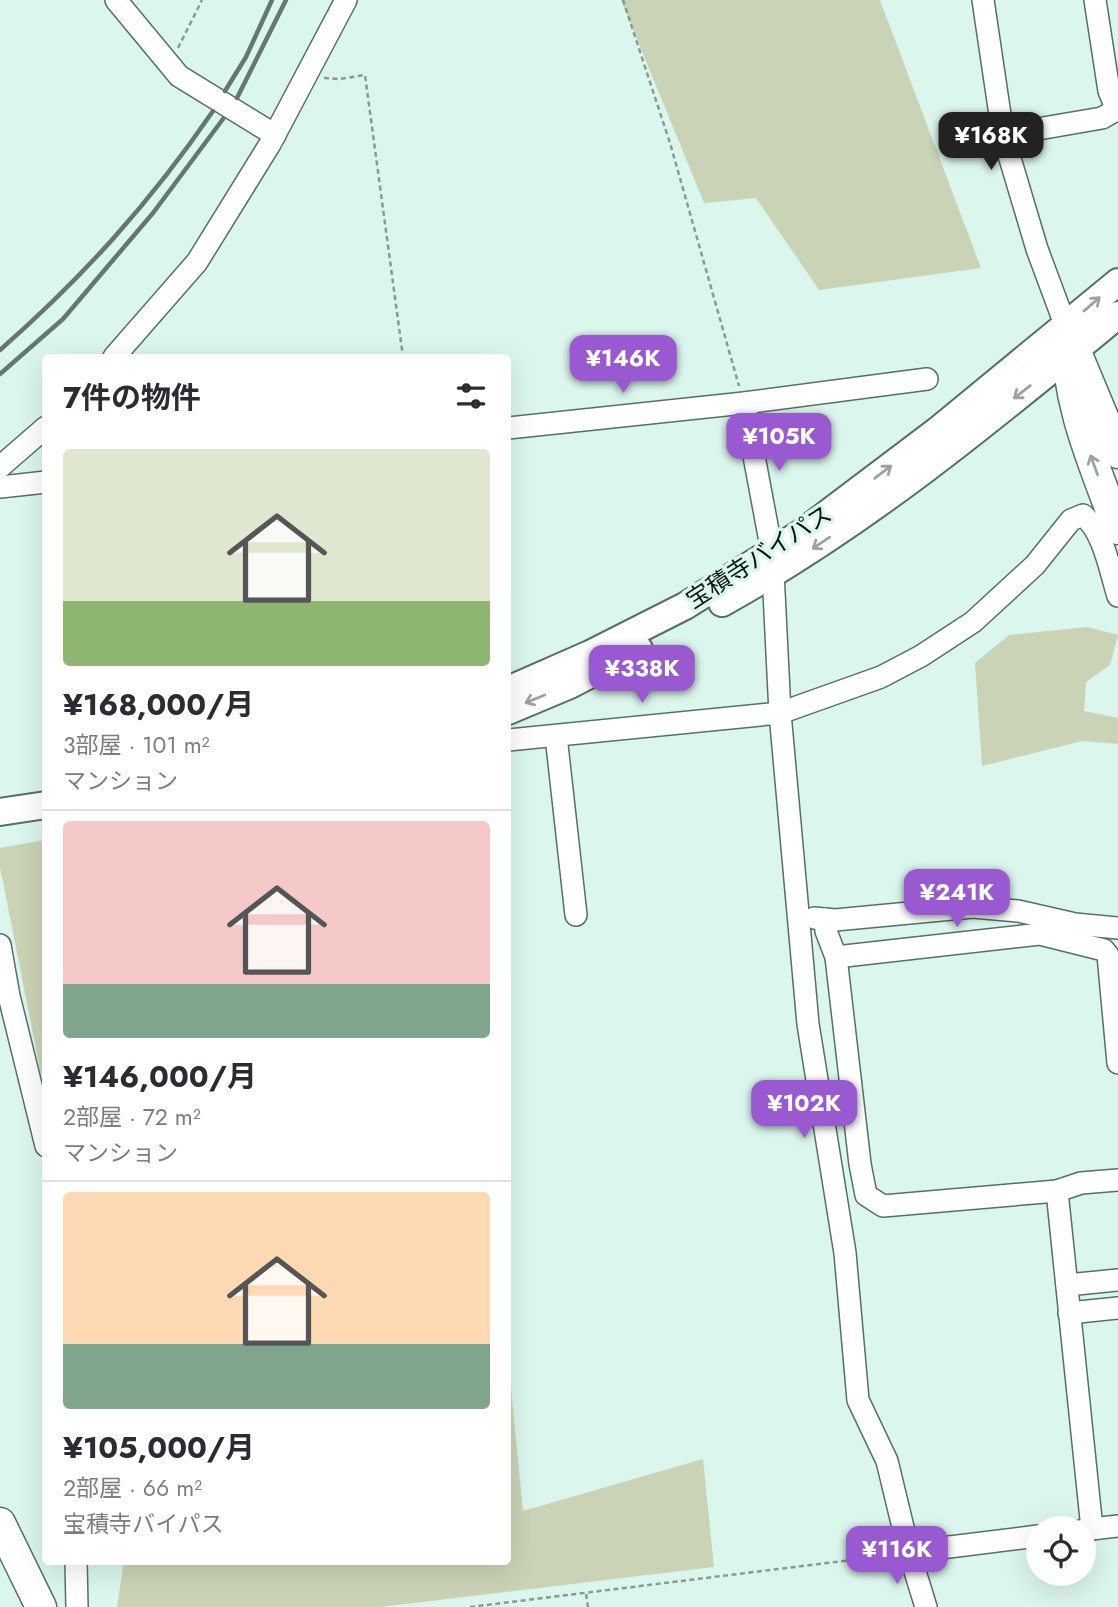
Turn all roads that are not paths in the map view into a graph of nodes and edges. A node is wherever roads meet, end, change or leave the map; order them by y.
1 (116, 0) edge
2 (346, 0) edge
3 (983, 0) edge
4 (1095, 0) edge
5 (1117, 109) edge
6 (275, 135) junction
7 (1003, 135) junction
8 (1118, 282) edge
9 (1118, 315) edge
10 (1069, 345) junction
11 (117, 354) edge
12 (927, 379) dead end
13 (744, 403) junction
14 (511, 428) edge
15 (42, 430) edge
16 (1118, 453) edge
17 (0, 467) edge
18 (42, 482) edge
19 (0, 487) edge
20 (1118, 529) edge
21 (773, 563) junction
22 (1118, 596) edge
23 (511, 689) edge
24 (511, 710) edge
25 (780, 713) junction
26 (556, 736) junction
27 (511, 740) edge
28 (42, 806) edge
29 (0, 812) edge
30 (42, 823) edge
31 (0, 828) edge
32 (576, 915) dead end
33 (798, 917) junction
34 (825, 919) junction
35 (1118, 928) edge
36 (0, 945) edge
37 (836, 957) junction
38 (1118, 1063) edge
39 (42, 1130) edge
40 (1118, 1180) edge
41 (1057, 1191) junction
42 (1118, 1280) edge
43 (1067, 1285) junction
44 (1118, 1308) edge
45 (1069, 1313) junction
46 (1087, 1516) edge
47 (0, 1523) edge
48 (1118, 1526) edge
49 (1096, 1528) edge
50 (1026, 1537) edge
51 (909, 1552) junction
52 (76, 1565) edge
53 (41, 1607) edge
54 (77, 1607) edge
55 (926, 1607) edge

1 - 6 street
2 - 6 street
3 - 7 street
4 - 5 street
5 - 7 street
6 - 11 street
7 - 10 street
10 -> 8 main road, 宝積寺バイパス
9 - 10 main road, 宝積寺バイパス
10 - 16 highway
20 -> 10 highway
10 - 21 main road, 宝積寺バイパス
12 - 13 street
13 - 14 street
13 - 21 street
15 - 17 street
18 - 19 street
21 - 23 main road, 宝積寺バイパス
21 -> 24 main road, 宝積寺バイパス
21 - 25 street
22 - 25 street
25 - 26 street
25 - 33 street
26 - 27 street
26 - 32 street
28 - 29 main road
30 - 31 main road
33 - 34 street
33 - 51 street
34 - 35 street
34 - 37 street
36 - 39 street
37 - 38 street
37 - 41 street
40 - 41 street
41 - 43 street
42 - 43 street
43 - 45 street
44 - 45 street
45 - 46 street
47 - 53 highway
48 - 49 street
50 - 51 street
51 - 55 street
52 - 54 street

